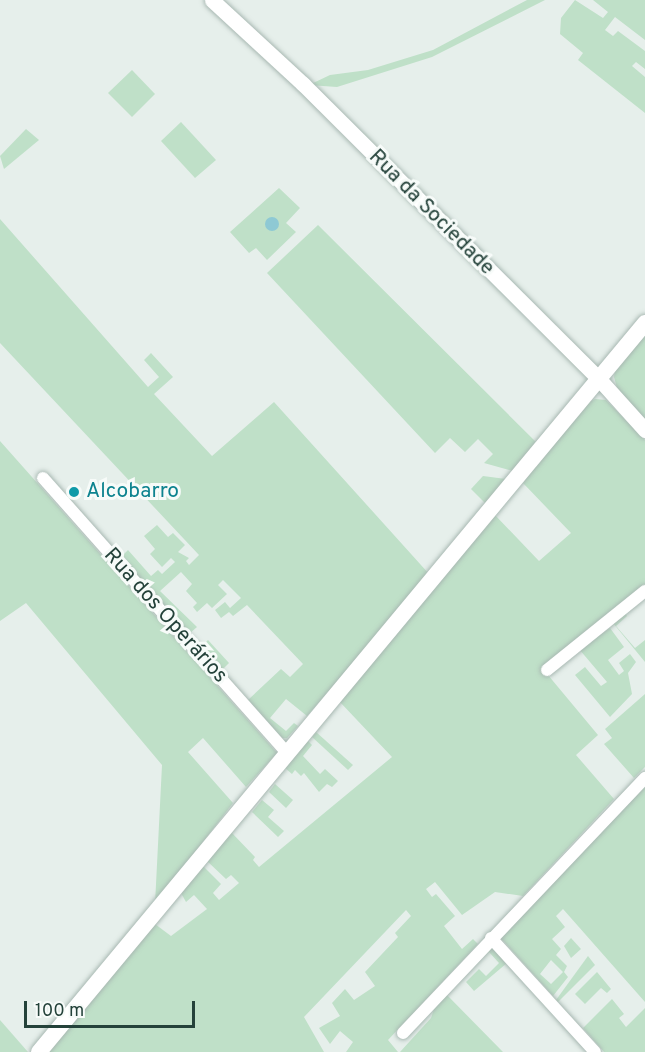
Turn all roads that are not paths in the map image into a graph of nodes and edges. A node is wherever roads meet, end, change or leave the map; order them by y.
1 (212, 0) edge
2 (645, 323) edge
3 (599, 379) junction
4 (645, 430) edge
5 (43, 478) dead end
6 (645, 591) edge
7 (547, 670) dead end
8 (288, 754) junction
9 (645, 778) edge
10 (491, 938) junction
11 (403, 1033) dead end
12 (39, 1052) edge
13 (595, 1052) edge

1 - 3 street, Rua da Sociedade
2 - 3 main road
3 - 4 street, Rua da Sociedade
3 - 8 main road
5 - 8 street, Rua dos Operários
6 - 7 street
8 - 12 main road
9 - 10 street
10 - 11 street
10 - 13 street

